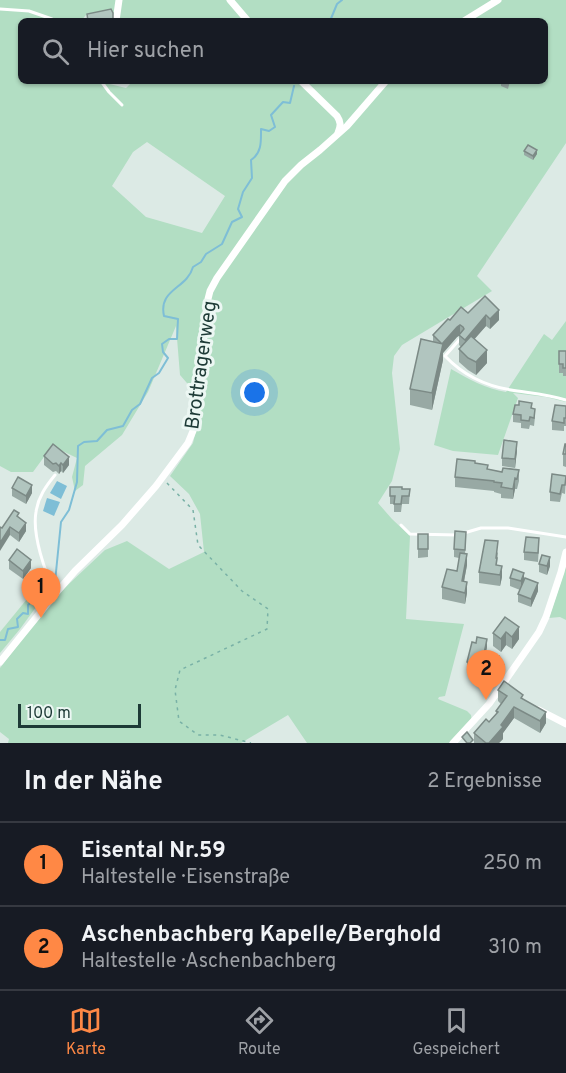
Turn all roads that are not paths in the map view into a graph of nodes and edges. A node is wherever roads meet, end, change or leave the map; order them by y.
1 (119, 0) edge
2 (230, 0) edge
3 (498, 0) edge
4 (0, 9) edge
5 (49, 18) edge
6 (116, 18) edge
7 (245, 18) edge
8 (469, 18) edge
9 (103, 84) edge
10 (304, 84) edge
11 (383, 84) edge
12 (122, 105) dead end
13 (336, 135) junction
14 (460, 339) edge
15 (566, 400) edge
16 (55, 475) dead end
17 (401, 525) dead end
18 (566, 537) edge
19 (566, 552) edge
20 (53, 588) junction
21 (0, 662) edge
22 (503, 684) junction
23 (511, 690) edge
24 (533, 706) edge
25 (566, 724) edge
26 (453, 743) edge

1 - 6 street
2 - 7 street
3 - 8 street
4 - 5 lane
9 - 12 lane
10 - 13 street
11 - 13 street, Brottragerweg
13 - 20 street, Brottragerweg
14 - 15 lane
16 - 20 lane
17 - 18 lane
19 - 22 street
20 - 21 street, Brottragerweg
22 - 23 street
22 - 26 street
24 - 25 street

